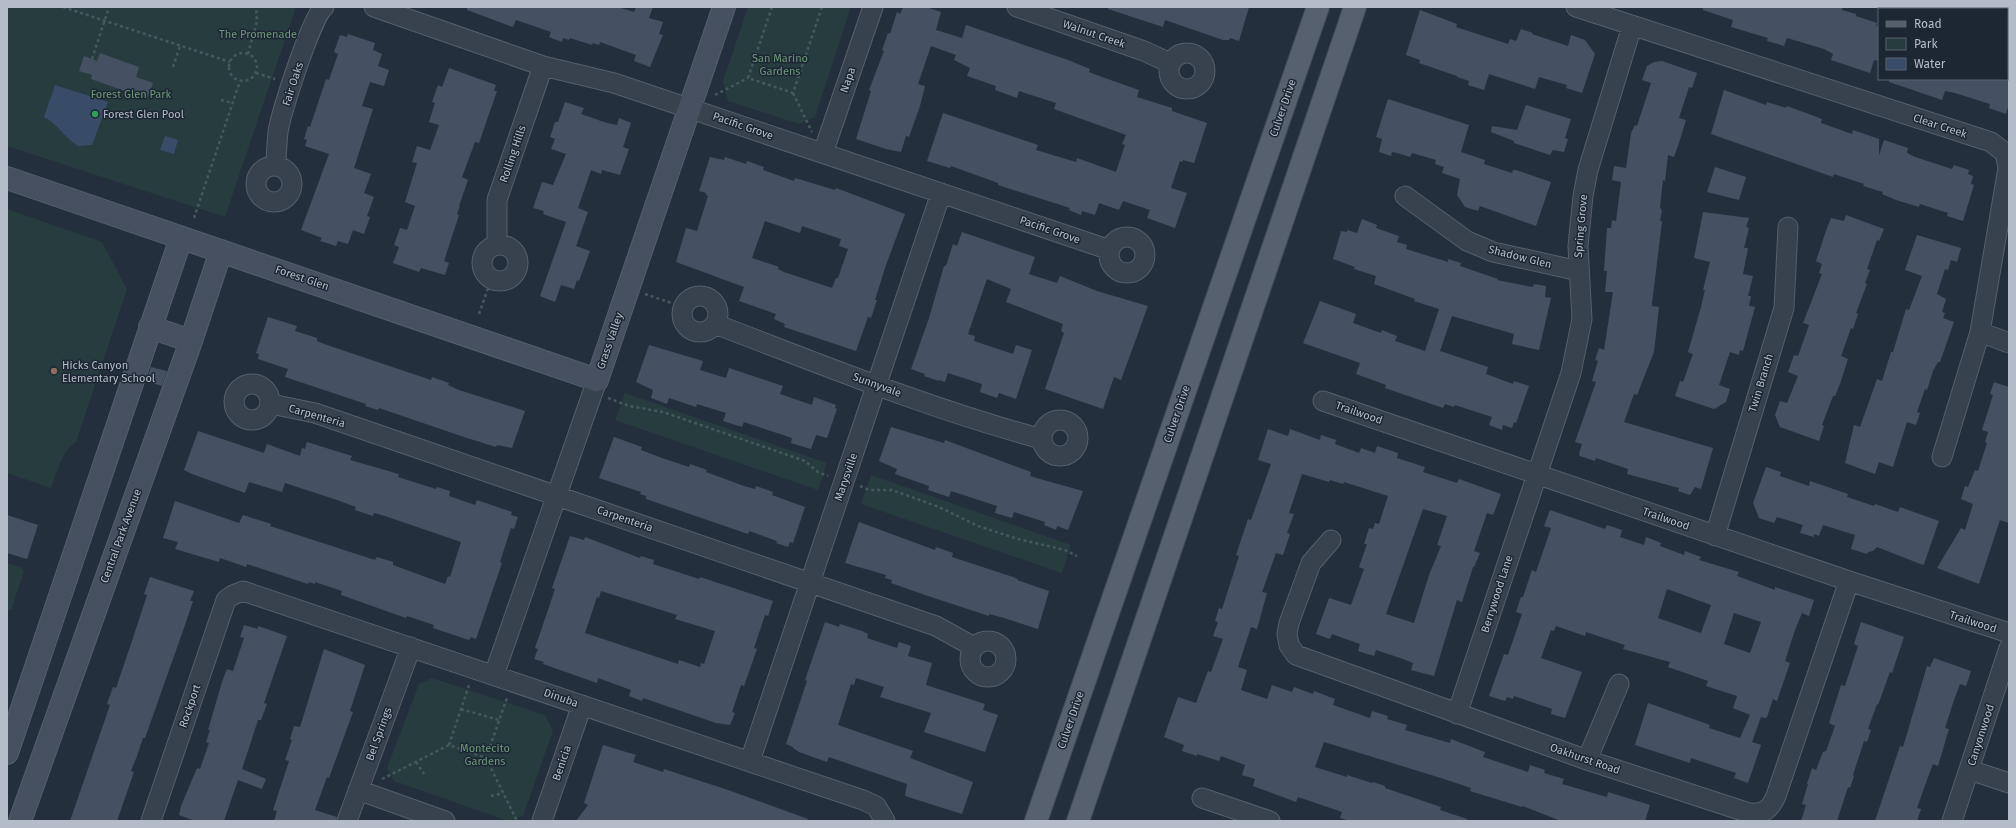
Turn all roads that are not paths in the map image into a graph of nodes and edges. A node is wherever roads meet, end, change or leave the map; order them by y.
1 (324, 7) edge
2 (374, 7) edge
3 (724, 7) edge
4 (873, 7) edge
5 (1017, 7) edge
6 (1318, 7) edge
7 (1355, 7) edge
8 (1576, 7) edge
9 (1632, 26) junction
10 (1170, 64) dead end
11 (543, 66) junction
12 (688, 108) junction
13 (823, 153) junction
14 (276, 166) dead end
15 (7, 178) edge
16 (941, 193) junction
17 (1405, 196) dead end
18 (1788, 227) dead end
19 (181, 238) junction
20 (497, 245) junction
21 (1110, 250) dead end
22 (220, 251) junction
23 (1579, 271) junction
24 (715, 324) junction
25 (150, 328) junction
26 (1980, 332) junction
27 (191, 341) junction
28 (2009, 343) edge
29 (597, 380) junction
30 (876, 386) junction
31 (1324, 401) dead end
32 (270, 404) dead end
33 (1042, 439) dead end
34 (1942, 457) dead end
35 (1537, 474) junction
36 (556, 496) junction
37 (1715, 536) junction
38 (1331, 540) dead end
39 (1849, 582) junction
40 (810, 583) junction
41 (233, 595) joint
42 (2009, 633) edge
43 (411, 647) junction
44 (974, 647) dead end
45 (2009, 648) edge
46 (494, 675) junction
47 (1619, 684) dead end
48 (582, 705) junction
49 (1457, 714) junction
50 (7, 753) edge
51 (1587, 760) junction
52 (750, 761) junction
53 (1970, 770) junction
54 (2009, 783) edge
55 (358, 790) junction
56 (1202, 798) dead end
57 (885, 819) edge
58 (20, 821) edge
59 (150, 821) edge
60 (347, 821) edge
61 (445, 821) edge
62 (542, 821) edge
63 (1036, 821) edge
64 (1078, 821) edge
65 (1270, 821) edge
66 (1952, 821) edge

1 - 14 street, Fair Oaks
2 - 11 street, Pacific Grove
3 - 12 street, Grass Valley
4 - 13 street, Napa
5 - 10 street, Walnut Creek
6 - 63 main road, Culver Drive
7 - 64 main road
8 - 9 street, Clear Creek
9 - 23 street, Spring Grove
9 - 26 street, Clear Creek
11 - 12 street, Pacific Grove
11 - 20 street, Rolling Hills
12 - 13 street, Pacific Grove
12 - 29 street, Grass Valley
13 - 16 street, Pacific Grove
15 - 19 street, Forest Glen
16 - 21 street, Pacific Grove
16 - 30 street, Marysville
17 - 23 street, Shadow Glen
18 - 37 street, Twin Branch
19 - 22 street, Forest Glen
19 - 25 street
20 - 20 street
22 - 27 street, Central Park Avenue
22 - 29 street, Forest Glen
23 - 35 street, Spring Grove
24 - 24 street
24 - 30 street, Sunnyvale
25 - 27 street
25 - 50 street
26 - 28 street
26 - 34 street, Clear Creek
27 - 58 street, Central Park Avenue
29 - 36 street, Grass Valley
30 - 33 street, Sunnyvale
30 - 40 street, Marysville
31 - 35 street, Trailwood
32 - 36 street, Carpenteria
35 - 37 street, Trailwood
35 - 49 street, Berrywood Lane
36 - 40 street, Carpenteria
36 - 46 street, Grass Valley
37 - 39 street, Trailwood
38 - 49 street, Oakhurst Road
39 - 42 street, Trailwood
39 - 51 street, Oakhurst Road
40 - 44 street, Carpenteria
40 - 52 street, Marysville
41 - 43 street, Dinuba
41 - 59 street, Rockport
43 - 46 street, Dinuba
43 - 55 street, Bel Springs
45 - 53 street, Canyonwood
46 - 48 street, Dinuba
47 - 51 street
48 - 52 street, Dinuba
48 - 62 street, Benicia
49 - 51 street, Oakhurst Road
52 - 57 street, Dinuba
53 - 54 street
53 - 66 street, Canyonwood
55 - 60 street, Bel Springs
55 - 61 street
56 - 65 street

